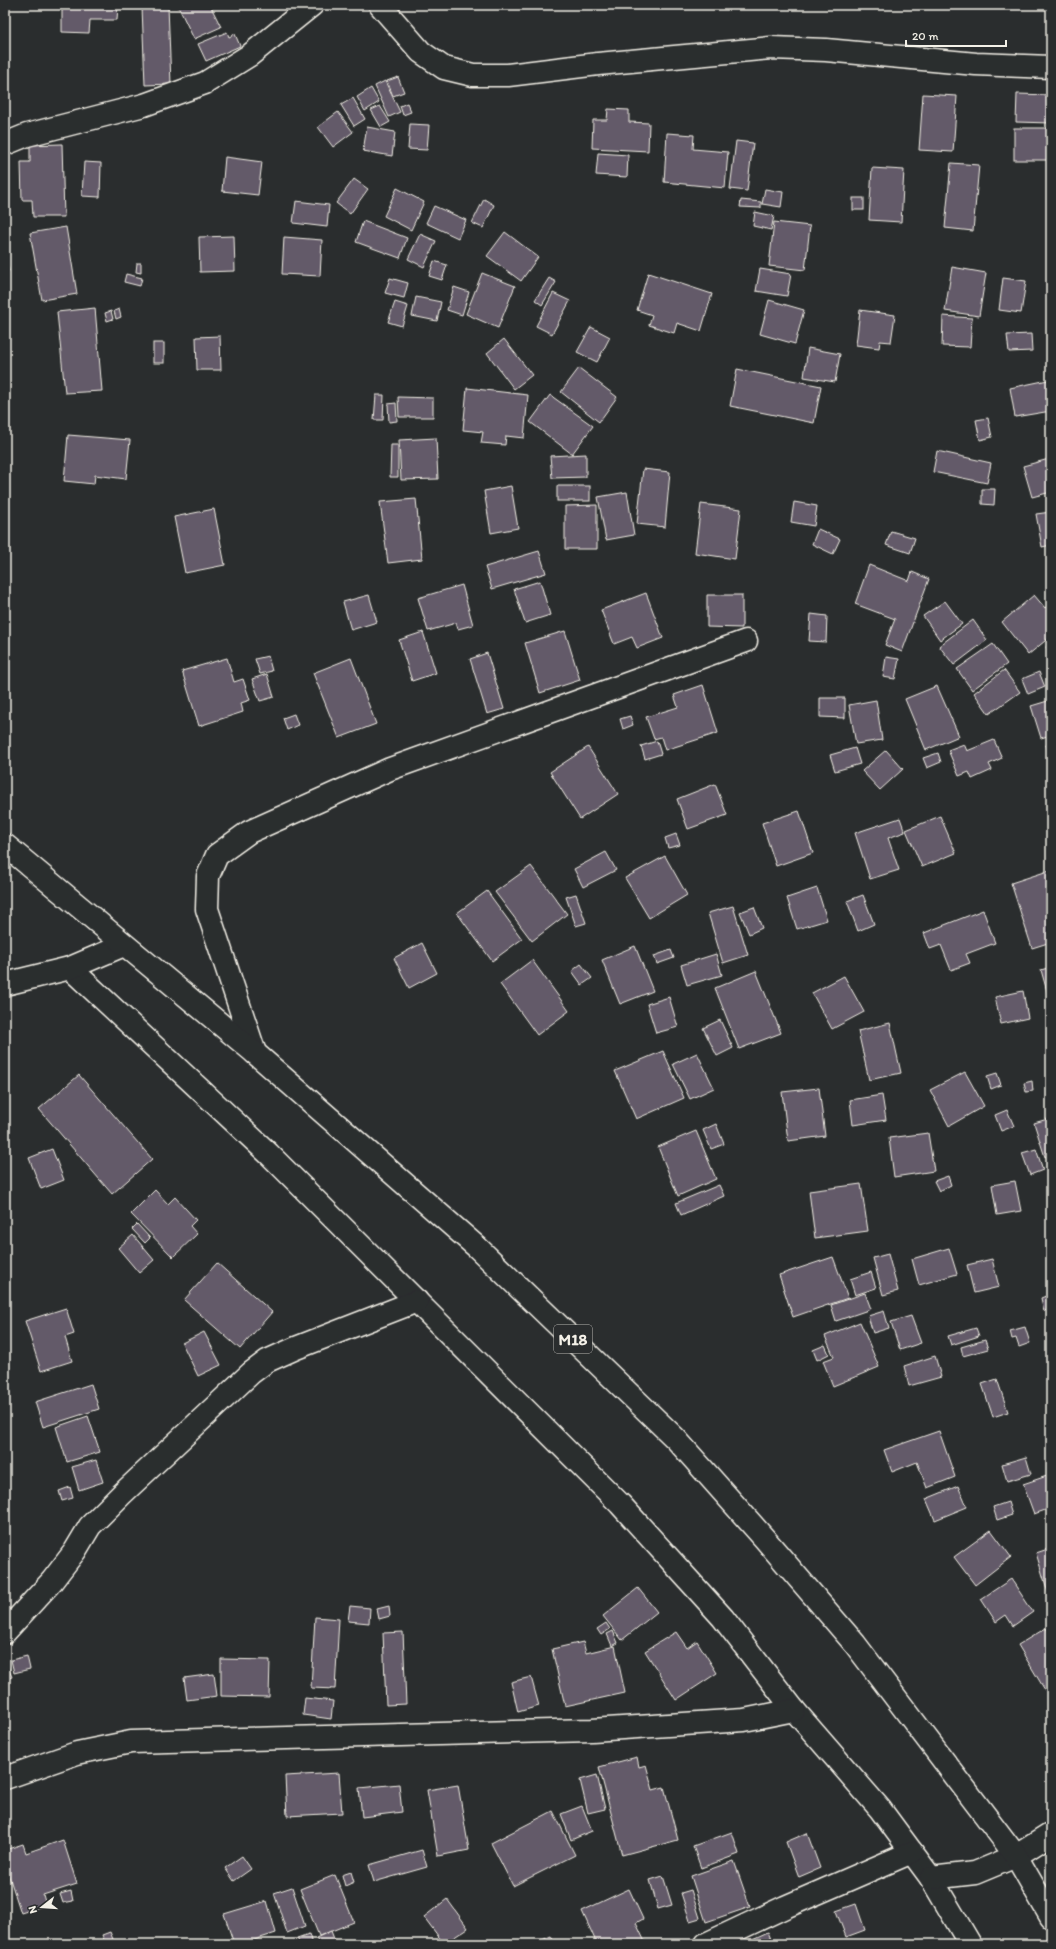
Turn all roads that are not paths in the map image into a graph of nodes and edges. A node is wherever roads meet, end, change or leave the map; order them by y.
1 (312, 5) edge
2 (380, 5) edge
3 (1051, 67) edge
4 (5, 144) edge
5 (746, 641) dead end
6 (5, 845) edge
7 (124, 945) junction
8 (70, 968) junction
9 (5, 984) edge
10 (255, 1053) junction
11 (417, 1301) junction
12 (5, 1632) edge
13 (794, 1710) junction
14 (5, 1778) edge
15 (1051, 1834) edge
16 (912, 1852) junction
17 (1016, 1856) junction
18 (931, 1878) junction
19 (1051, 1917) edge
20 (706, 1944) edge
21 (970, 1944) edge

1 - 4 street
2 - 3 street
5 - 10 street
6 - 7 street, M18
7 - 8 street
7 - 10 street, M18
8 - 9 street
8 - 11 street
10 - 17 street, M18
11 - 12 street
11 - 13 street
13 - 14 street
13 - 16 street
15 - 17 street
16 - 18 street
16 - 20 street
17 - 18 street
17 - 19 street, M18
18 - 21 street

